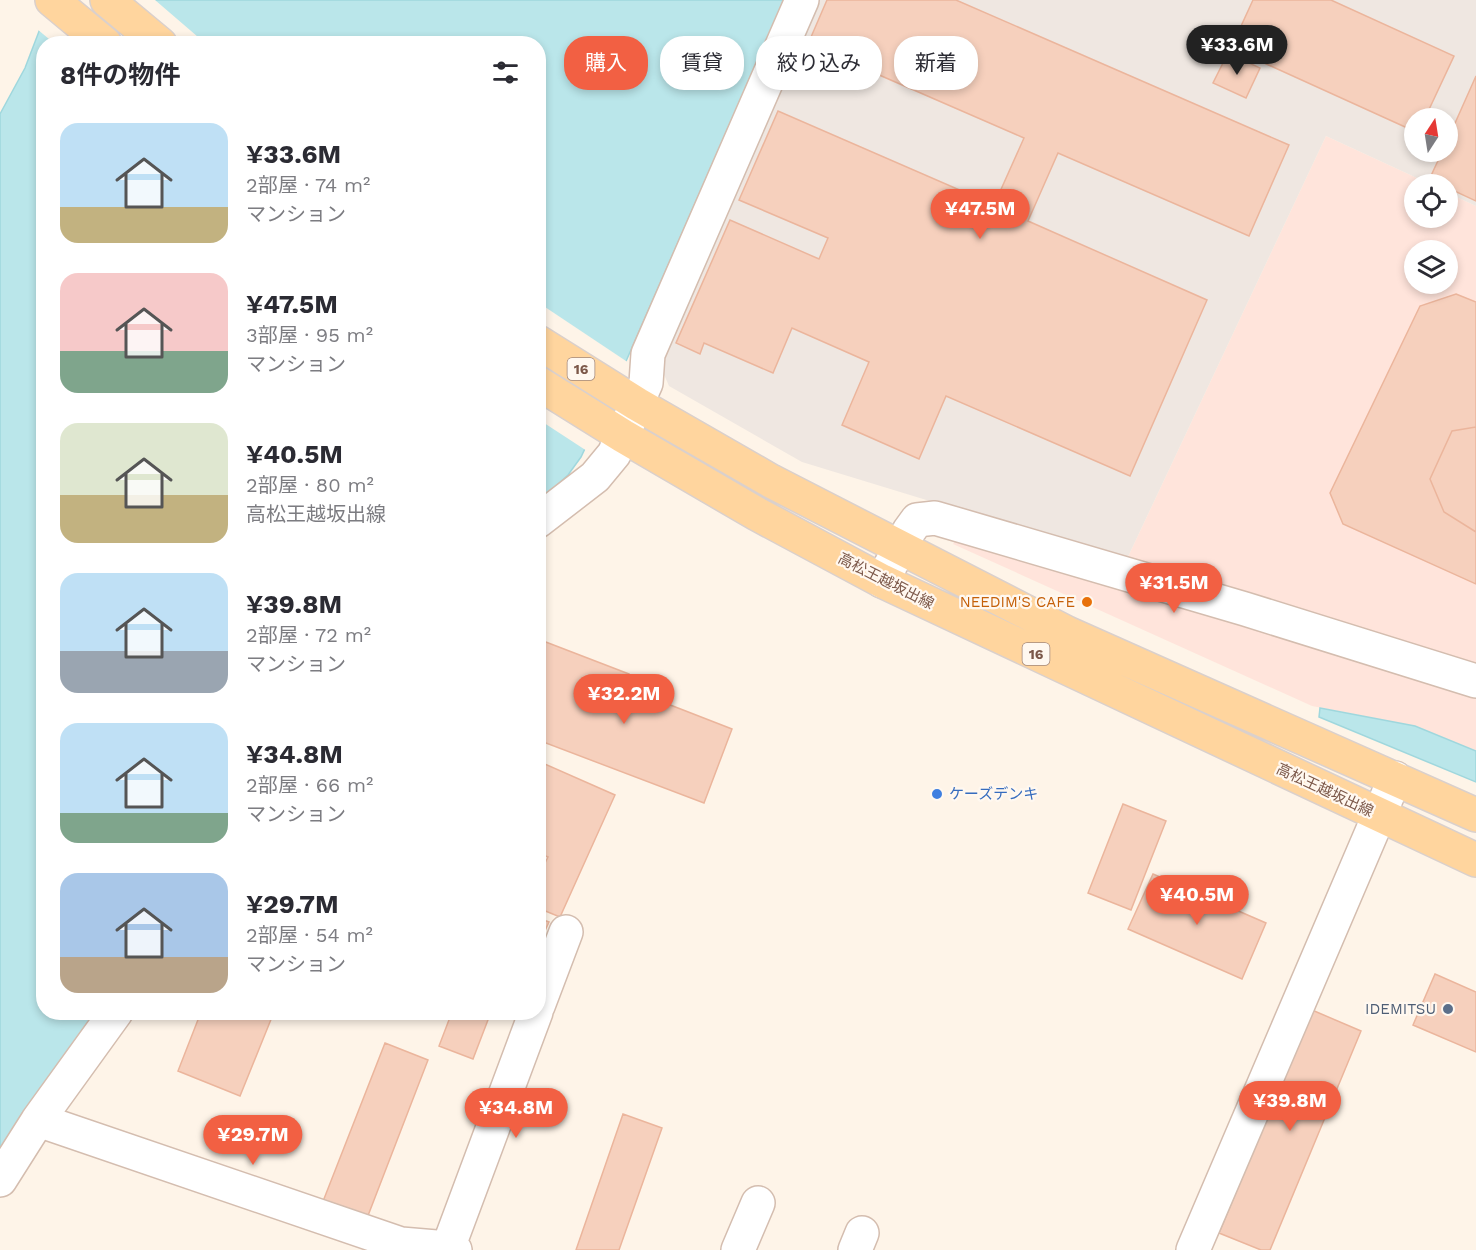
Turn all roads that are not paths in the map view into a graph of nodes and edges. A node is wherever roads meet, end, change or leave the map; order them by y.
1 (51, 0) edge
2 (107, 0) edge
3 (802, 0) edge
4 (95, 36) edge
5 (150, 36) edge
6 (546, 347) edge
7 (546, 388) edge
8 (630, 400) junction
9 (615, 431) junction
10 (546, 515) edge
11 (900, 547) junction
12 (882, 581) junction
13 (1476, 681) edge
14 (1395, 778) junction
15 (1379, 815) junction
16 (1476, 815) edge
17 (1476, 860) edge
18 (566, 932) dead end
19 (546, 985) edge
20 (110, 1020) edge
21 (533, 1020) edge
22 (38, 1120) junction
23 (0, 1180) edge
24 (758, 1203) dead end
25 (451, 1249) edge
26 (738, 1250) edge
27 (1193, 1250) edge

1 - 4 main road
2 - 5 main road
3 - 8 street
6 - 8 main road, 16
7 - 9 main road, 高松王越坂出線 / 16
8 - 9 street
8 - 11 main road, 16
9 - 10 street
9 - 12 main road, 高松王越坂出線 / 16
11 - 12 street
11 - 13 street
11 - 14 main road, 16
12 - 15 main road, 高松王越坂出線 / 16
14 - 15 street
14 - 16 main road, 16
15 - 17 main road, 高松王越坂出線 / 16
15 - 27 street
18 - 19 street
20 - 22 street
21 - 25 street
22 - 23 street
22 - 25 street
24 - 26 street

